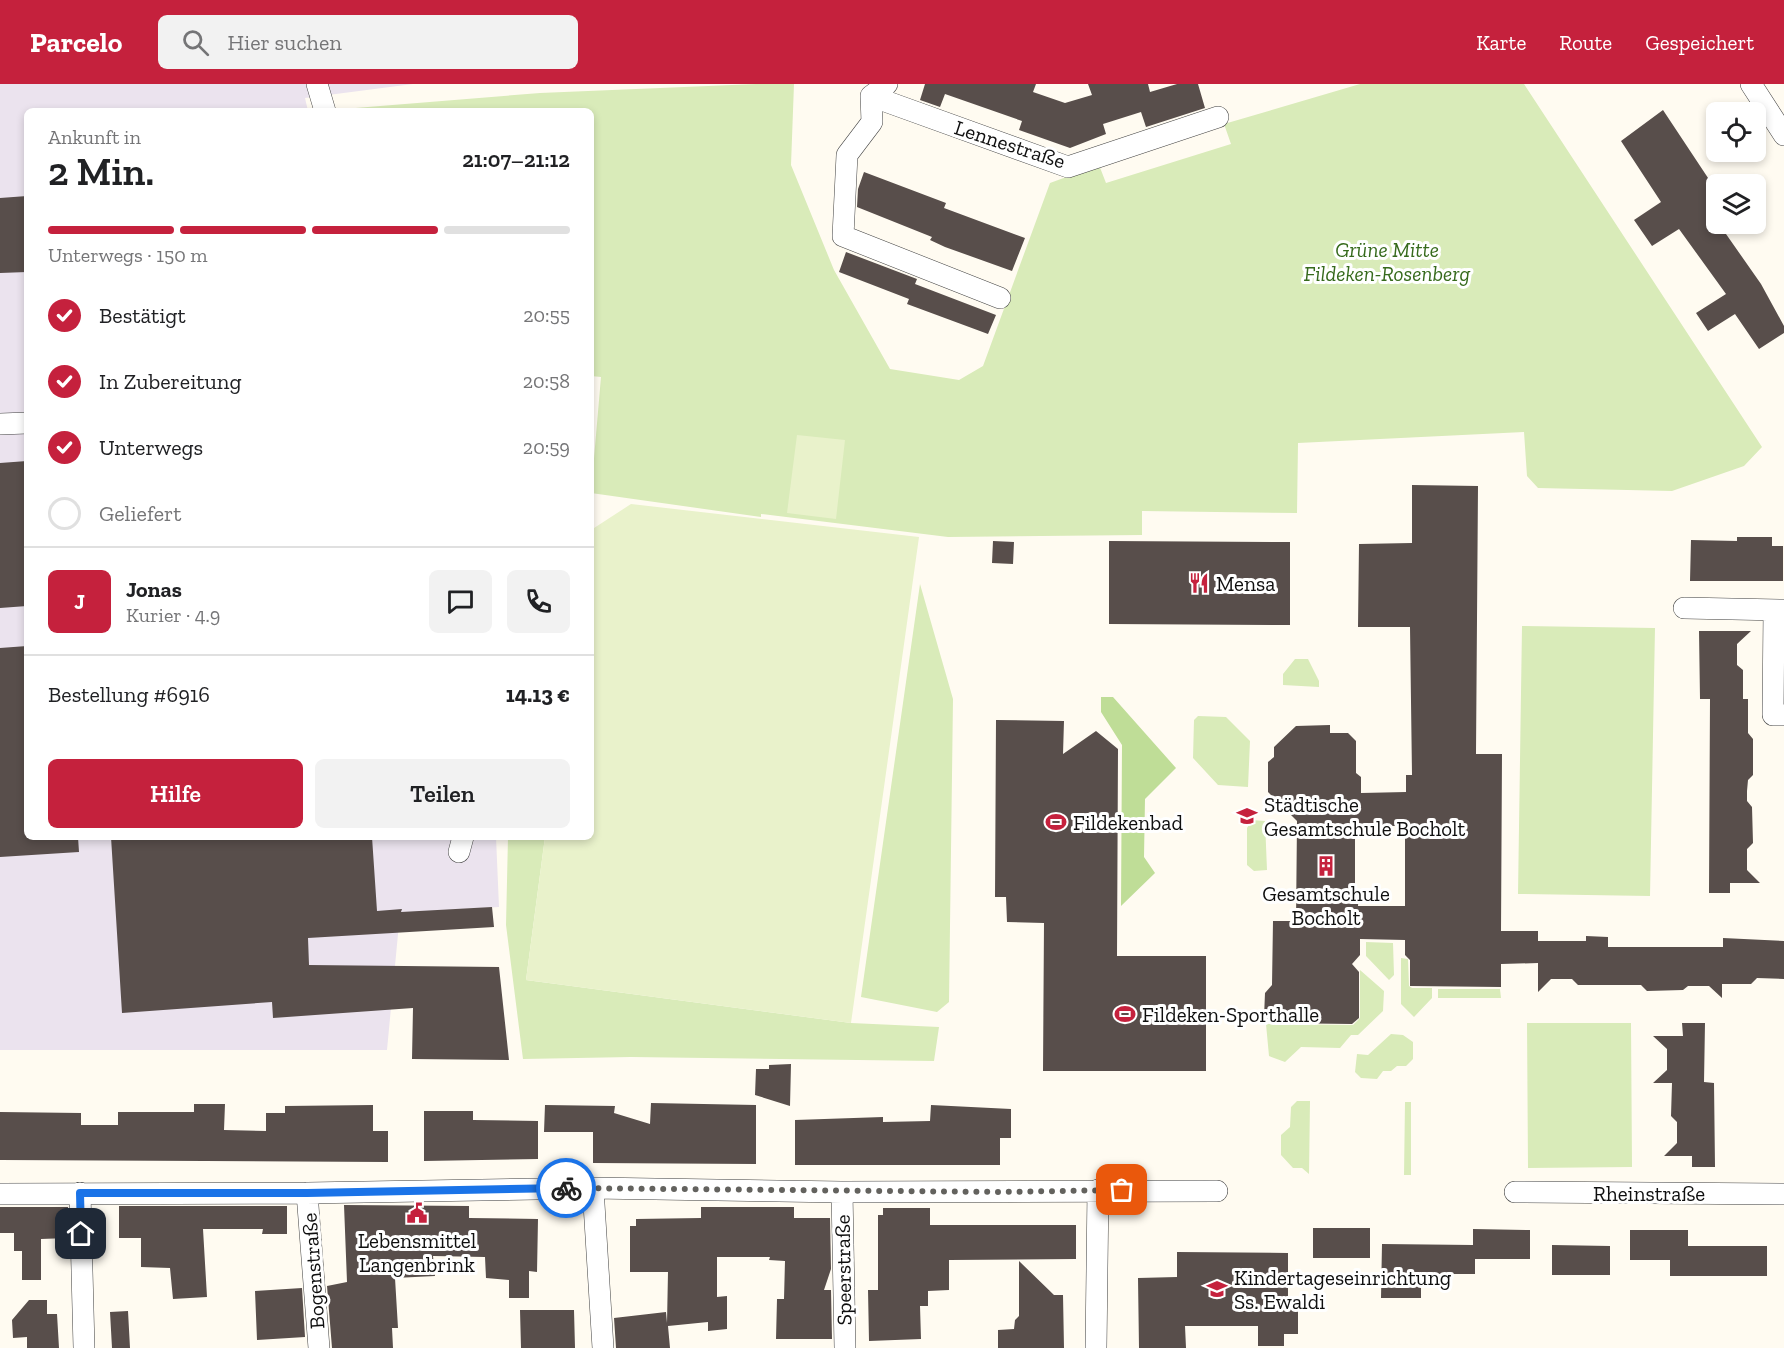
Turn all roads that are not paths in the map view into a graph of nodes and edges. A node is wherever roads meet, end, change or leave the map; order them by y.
1 (317, 84) edge
2 (1751, 84) edge
3 (879, 90) edge
4 (324, 108) edge
5 (1218, 117) dead end
6 (1784, 135) edge
7 (1000, 298) dead end
8 (24, 423) edge
9 (0, 424) edge
10 (1684, 609) dead end
11 (1779, 610) edge
12 (1784, 715) edge
13 (593, 1188) junction
14 (1098, 1190) junction
15 (842, 1191) junction
16 (1217, 1191) dead end
17 (1515, 1192) dead end
18 (80, 1193) junction
19 (307, 1193) junction
20 (0, 1194) edge
21 (1784, 1194) edge
22 (84, 1348) edge
23 (319, 1348) edge
24 (603, 1348) edge
25 (845, 1348) edge
26 (1096, 1348) edge

1 - 4 street
2 - 6 street
3 - 5 street, Lennestraße
3 - 7 street, Lennestraße
8 - 9 street
10 - 11 street
11 - 12 street
13 - 15 street
13 - 19 street
13 - 24 street
14 - 15 street
14 - 16 street
14 - 26 street
15 - 25 street, Speerstraße
17 - 21 street, Rheinstraße
18 - 19 street
18 - 20 street
18 - 22 street
19 - 23 street, Bogenstraße

